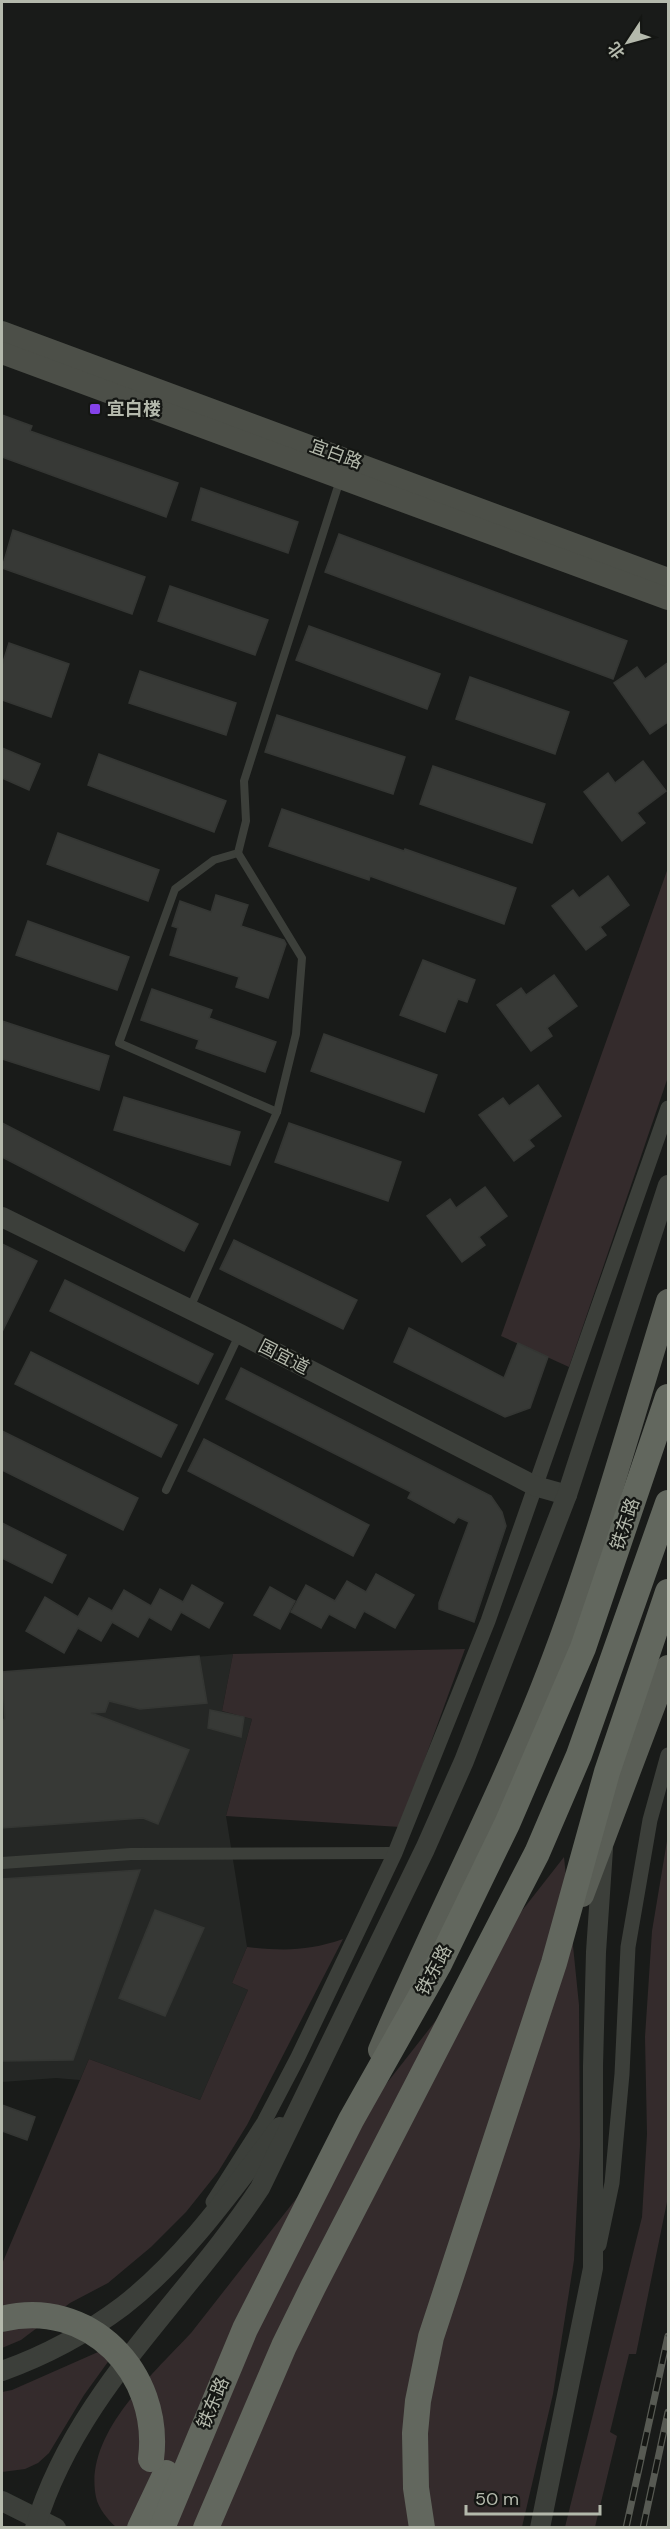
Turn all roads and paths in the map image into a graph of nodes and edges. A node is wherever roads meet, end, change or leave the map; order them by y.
1 (2, 332) edge
2 (2, 353) edge
3 (344, 467) junction
4 (669, 579) edge
5 (669, 599) edge
6 (238, 853) junction
7 (669, 1108) edge
8 (277, 1112) junction
9 (669, 1185) edge
10 (2, 1217) edge
11 (669, 1300) edge
12 (189, 1309) junction
13 (240, 1334) junction
14 (669, 1397) edge
15 (535, 1486) junction
16 (166, 1490) dead end
17 (567, 1495) junction
18 (669, 1503) edge
19 (669, 1592) edge
20 (669, 1667) edge
21 (669, 1755) edge
22 (607, 1772) junction
23 (603, 1843) junction
24 (395, 1853) junction
25 (2, 1863) edge
26 (554, 1963) junction
27 (307, 2091) junction
28 (351, 2120) junction
29 (189, 2241) junction
30 (593, 2268) junction
31 (2, 2319) edge
32 (245, 2329) junction
33 (2, 2371) edge
34 (2, 2501) edge
35 (36, 2523) edge
36 (56, 2528) edge
37 (136, 2528) edge
38 (140, 2528) edge
39 (162, 2528) edge
40 (206, 2528) edge
41 (422, 2528) edge
42 (540, 2528) edge

1 - 3 main road, 宜白路
2 - 3 main road, 宜白路
3 - 4 main road, 宜白路
3 - 5 main road, 宜白路
3 - 6 lane
6 - 8 lane
6 - 8 lane
7 - 15 street
8 - 12 lane
9 - 17 street
10 - 12 street, 国宜道
11 - 28 main road
12 - 13 street, 国宜道
13 - 15 street, 国宜道
13 - 16 lane
14 - 28 highway, 铁东路
15 - 17 street, 国宜道
15 - 24 street
17 - 27 street
18 - 40 highway, 铁东路
19 - 22 highway
20 - 23 main road
21 - 30 street
22 - 23 street
22 - 26 highway
23 - 26 main road
23 - 30 street
24 - 25 street
24 - 29 street
26 - 41 highway
27 - 29 street
27 - 35 street
28 - 32 highway, 铁东路
29 - 33 street
30 - 42 street
31 - 37 highway, bridge
32 - 38 highway
32 - 39 highway, 铁东路
34 - 35 street
35 - 36 street

